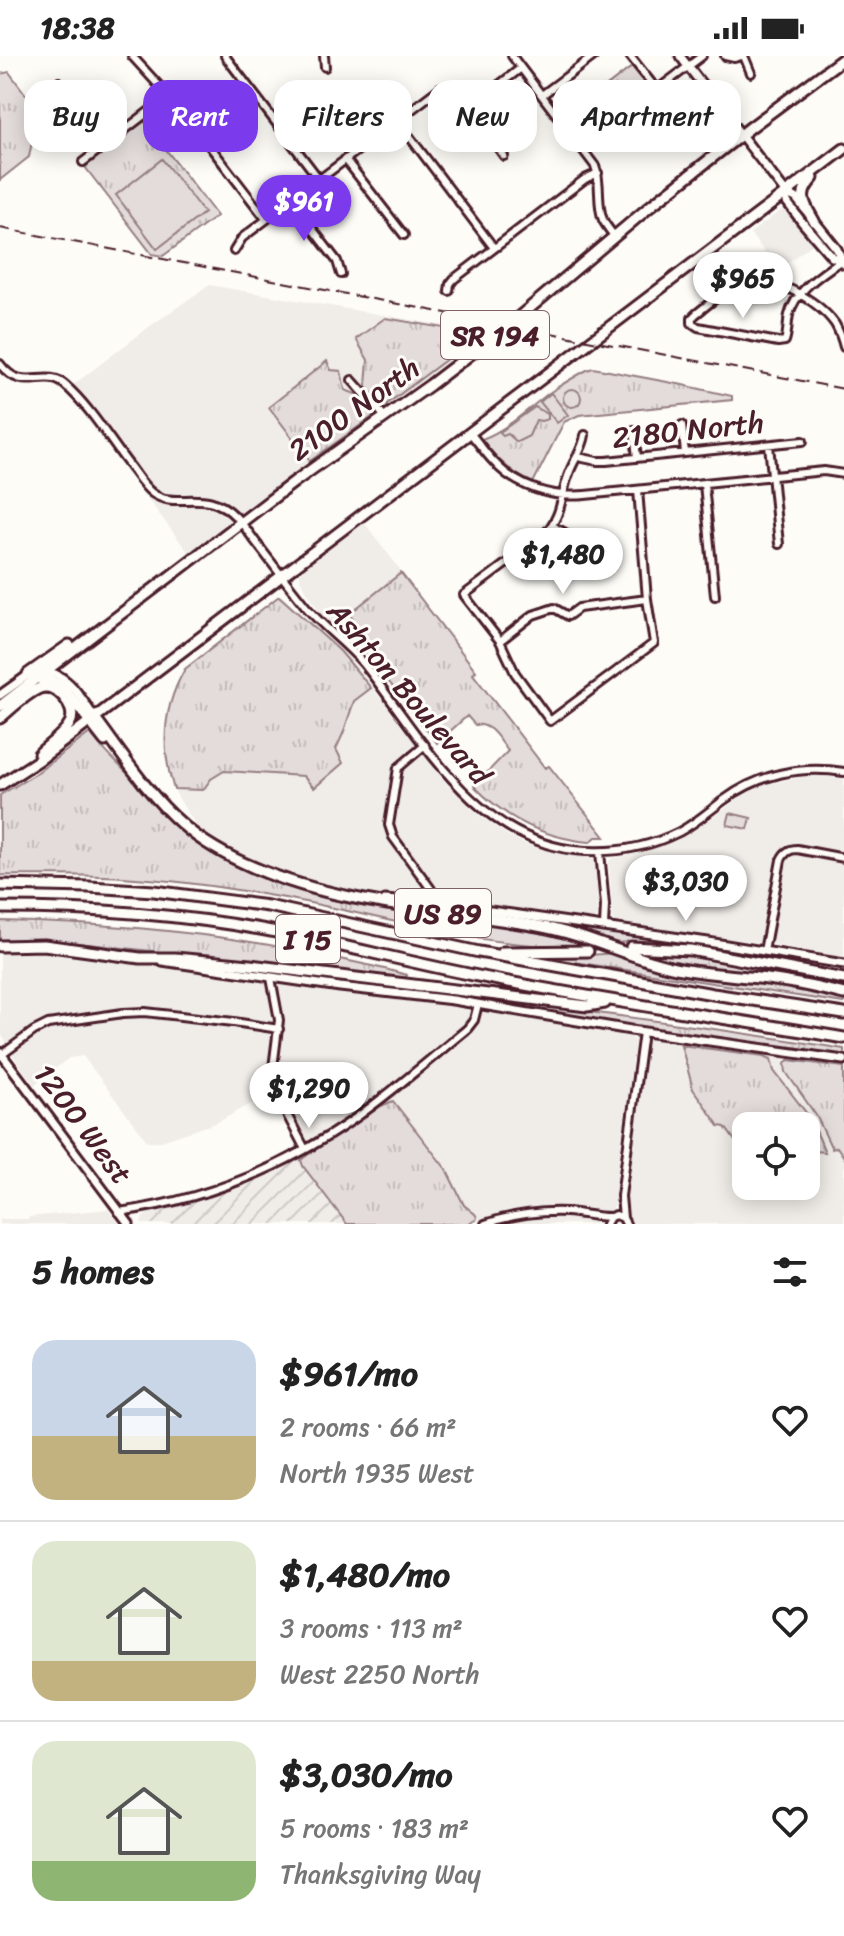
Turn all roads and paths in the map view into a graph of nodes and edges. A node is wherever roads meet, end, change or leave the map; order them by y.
1 (132, 56) edge
2 (225, 56) edge
3 (324, 56) edge
4 (512, 56) edge
5 (594, 56) edge
6 (630, 56) edge
7 (680, 56) edge
8 (702, 56) edge
9 (725, 56) edge
10 (743, 56) edge
11 (844, 58) edge
12 (325, 67) dead end
13 (688, 67) junction
14 (521, 68) junction
15 (751, 73) dead end
16 (154, 80) edge
17 (505, 80) edge
18 (649, 80) edge
19 (670, 80) edge
20 (698, 80) edge
21 (542, 95) junction
22 (428, 96) edge
23 (412, 108) edge
24 (553, 110) edge
25 (143, 116) edge
26 (127, 129) edge
27 (741, 135) edge
28 (741, 137) edge
29 (412, 140) edge
30 (844, 149) edge
31 (96, 152) edge
32 (214, 152) edge
33 (354, 152) edge
34 (501, 152) edge
35 (585, 152) edge
36 (720, 152) edge
37 (504, 156) dead end
38 (345, 159) junction
39 (83, 162) dead end
40 (598, 173) junction
41 (319, 179) junction
42 (786, 193) junction
43 (291, 201) junction
44 (266, 219) junction
45 (814, 221) junction
46 (404, 235) dead end
47 (615, 237) junction
48 (494, 248) junction
49 (234, 251) dead end
50 (843, 261) edge
51 (341, 274) dead end
52 (449, 291) dead end
53 (800, 294) junction
54 (844, 347) edge
55 (0, 364) edge
56 (352, 380) dead end
57 (385, 417) junction
58 (682, 425) dead end
59 (634, 430) dead end
60 (470, 433) junction
61 (585, 435) dead end
62 (803, 441) dead end
63 (769, 445) junction
64 (685, 453) junction
65 (578, 457) junction
66 (637, 458) junction
67 (844, 474) edge
68 (773, 477) junction
69 (704, 484) junction
70 (638, 490) junction
71 (564, 495) junction
72 (241, 522) junction
73 (553, 526) junction
74 (577, 540) dead end
75 (779, 544) dead end
76 (282, 576) junction
77 (715, 596) dead end
78 (142, 597) junction
79 (647, 599) junction
80 (500, 641) junction
81 (45, 671) junction
82 (29, 680) junction
83 (0, 695) edge
84 (0, 708) edge
85 (0, 718) edge
86 (92, 720) junction
87 (425, 745) junction
88 (844, 772) edge
89 (0, 783) edge
90 (600, 852) junction
91 (844, 858) edge
92 (0, 885) edge
93 (324, 892) junction
94 (430, 904) junction
95 (0, 908) edge
96 (604, 927) junction
97 (0, 946) edge
98 (631, 947) dead end
99 (588, 951) dead end
100 (764, 951) junction
101 (479, 952) junction
102 (140, 958) junction
103 (844, 964) edge
104 (271, 978) junction
105 (842, 978) edge
106 (844, 994) edge
107 (612, 1001) junction
108 (478, 1004) junction
109 (844, 1014) edge
110 (279, 1029) junction
111 (643, 1032) junction
112 (844, 1038) edge
113 (1, 1054) edge
114 (844, 1060) edge
115 (305, 1149) junction
116 (621, 1196) junction
117 (119, 1212) junction
118 (587, 1215) junction
119 (611, 1216) junction
120 (625, 1222) edge
121 (129, 1224) edge
122 (485, 1224) edge
123 (604, 1224) edge

1 - 16 street
2 - 41 street
3 - 12 street
4 - 14 street
5 - 21 street
6 - 18 street
7 - 13 main road
8 - 13 street
9 - 10 street
10 - 15 street
11 - 27 highway, 2100 North / SR 194
13 - 19 street
13 - 20 main road
14 - 17 street
14 - 21 street
21 - 24 street
22 - 23 street
25 - 26 street
28 - 42 main road
29 - 48 street
30 - 42 highway, SR 194
30 - 45 highway
31 - 39 street
32 - 44 street
33 - 38 street
34 - 37 street
35 - 40 street
36 - 47 highway, 2100 North / SR 194
38 - 41 street
38 - 46 street
40 - 47 street
40 - 48 street
41 - 43 street
42 - 45 main road
42 - 50 main road
42 - 60 highway, SR 194
43 - 44 street
43 - 51 street
44 - 49 street
45 - 50 main road
47 - 57 highway, 2100 North / SR 194
48 - 52 street
50 - 53 street
53 - 53 street
53 - 54 street
55 - 72 street, Ashton Boulevard
56 - 57 street
57 - 72 highway, 2100 North / SR 194
58 - 64 street
59 - 66 street
60 - 71 street
60 - 76 highway, SR 194
61 - 65 street
62 - 63 street, 2180 North
63 - 64 street, 2180 North
63 - 68 street
64 - 66 street, 2180 North
65 - 66 street, 2180 North
65 - 71 street
67 - 68 street
68 - 69 street
68 - 75 street
69 - 70 street
69 - 77 street
70 - 71 street
70 - 79 street
71 - 73 street
72 - 76 street, Ashton Boulevard
72 - 78 highway, 2100 North / SR 194
73 - 74 street
73 - 80 street
76 - 86 highway, SR 194
76 - 87 street, Ashton Boulevard
78 - 81 highway, 2100 North / SR 194
78 - 82 highway
79 - 80 street
79 - 80 street
81 - 82 highway, 2100 North / SR 194
81 - 86 main road
82 - 83 main road
82 - 84 highway
82 - 86 highway
85 - 89 highway
86 - 89 highway, SR 194
86 - 93 highway, US 89
87 - 90 street, Ashton Boulevard
87 - 94 street
88 - 90 street, Ashton Boulevard
90 - 96 street
91 - 100 street
92 - 101 highway, I 15
93 - 94 main road
93 - 106 highway, US 89
94 - 96 main road
95 - 107 highway, I 15
96 - 100 main road
97 - 102 highway
98 - 105 highway
99 - 101 highway
100 - 103 main road
101 - 109 highway, I 15
102 - 104 main road
102 - 107 highway
104 - 108 main road
104 - 110 street
107 - 112 highway, I 15
108 - 111 main road
108 - 115 street
110 - 113 street
110 - 115 street
111 - 114 main road
111 - 116 street
113 - 117 main road, 1200 West
115 - 117 street
116 - 119 street
116 - 120 street
117 - 121 main road, 1200 West
118 - 119 street
118 - 122 street
118 - 123 street
119 - 120 street
119 - 123 street

